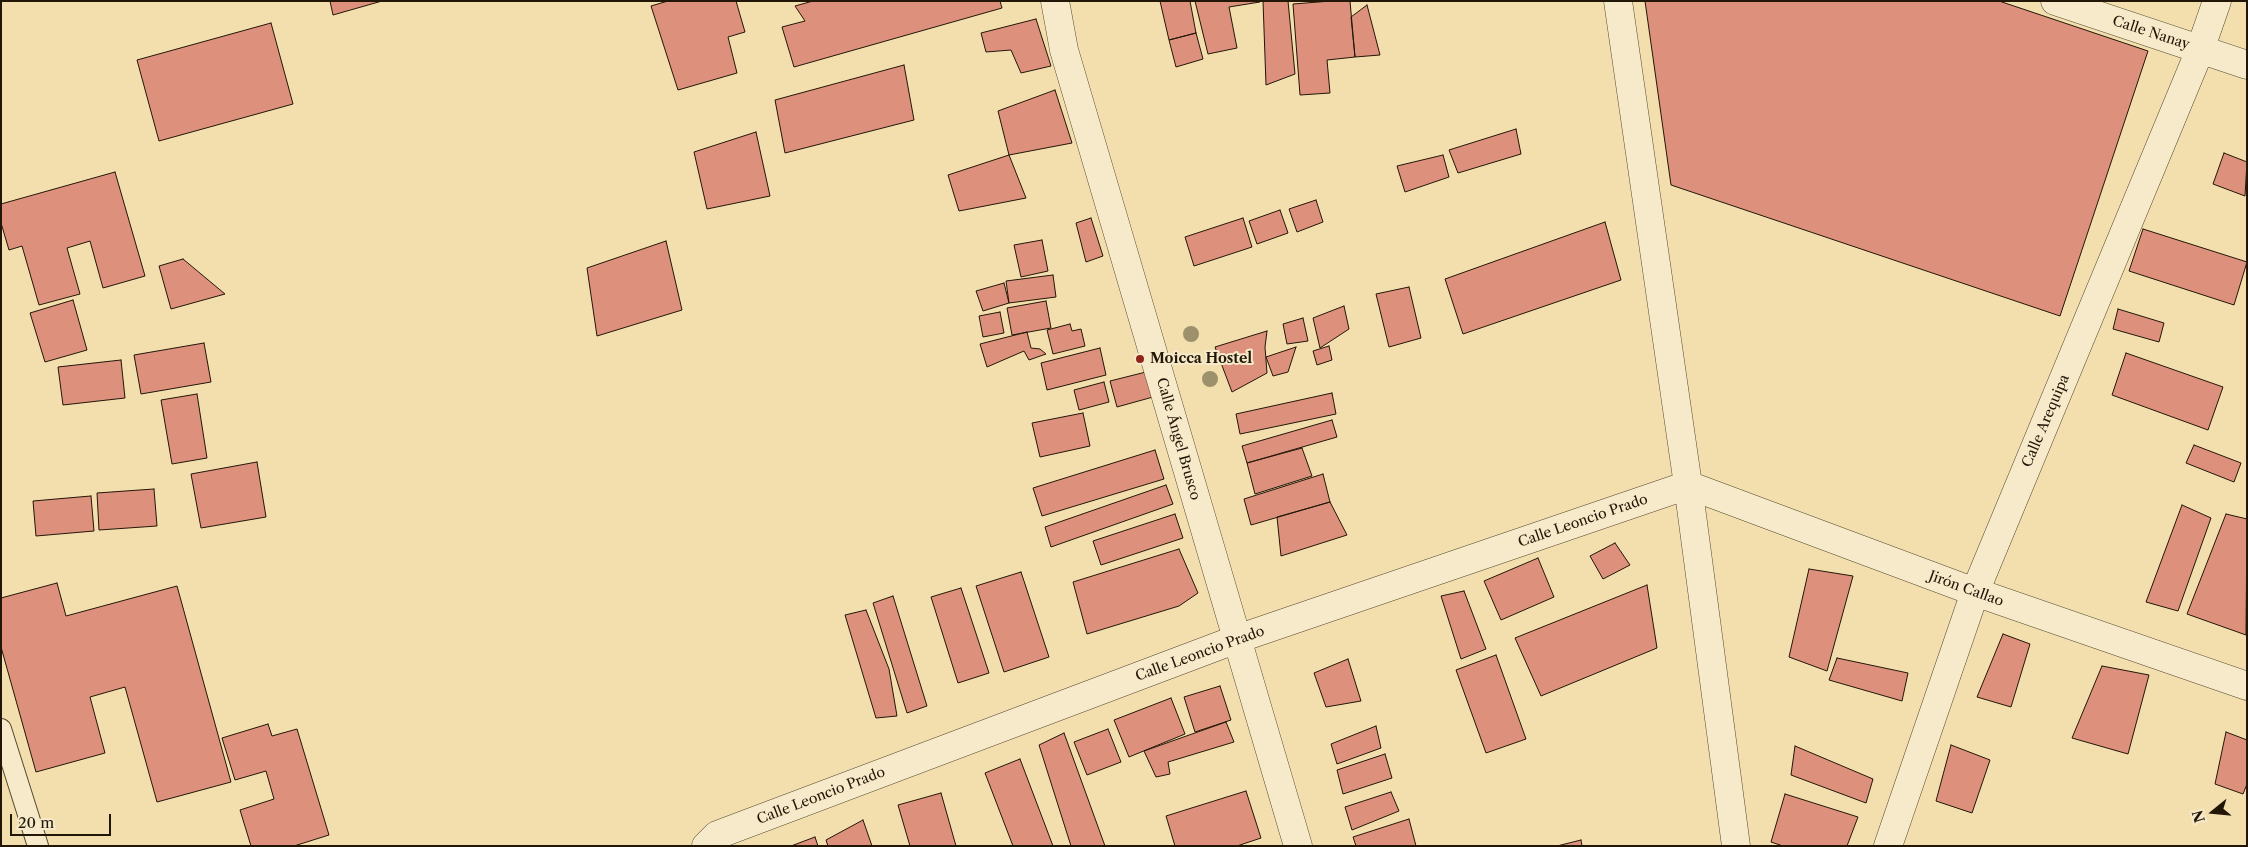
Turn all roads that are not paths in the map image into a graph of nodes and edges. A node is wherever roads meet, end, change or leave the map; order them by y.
1 (1055, 1) edge
2 (1618, 1) edge
3 (2055, 1) edge
4 (2217, 1) edge
5 (2200, 50) junction
6 (2247, 65) edge
7 (1688, 486) junction
8 (1975, 592) junction
9 (1237, 639) junction
10 (2247, 686) edge
11 (1, 729) edge
12 (711, 841) edge
13 (38, 846) edge
14 (1298, 846) edge
15 (1736, 846) edge
16 (1888, 846) edge

1 - 9 street, Calle Ángel Brusco
2 - 7 street
3 - 5 street, Calle Nanay
4 - 5 street, Calle Arequipa
5 - 6 street, Calle Nanay
5 - 8 street, Calle Arequipa
7 - 8 street, Jirón Callao
7 - 9 street, Calle Leoncio Prado
7 - 15 street
8 - 10 street, Jirón Callao
8 - 16 street, Calle Arequipa
9 - 12 street, Calle Leoncio Prado
9 - 14 street, Calle Ángel Brusco
11 - 13 lane

